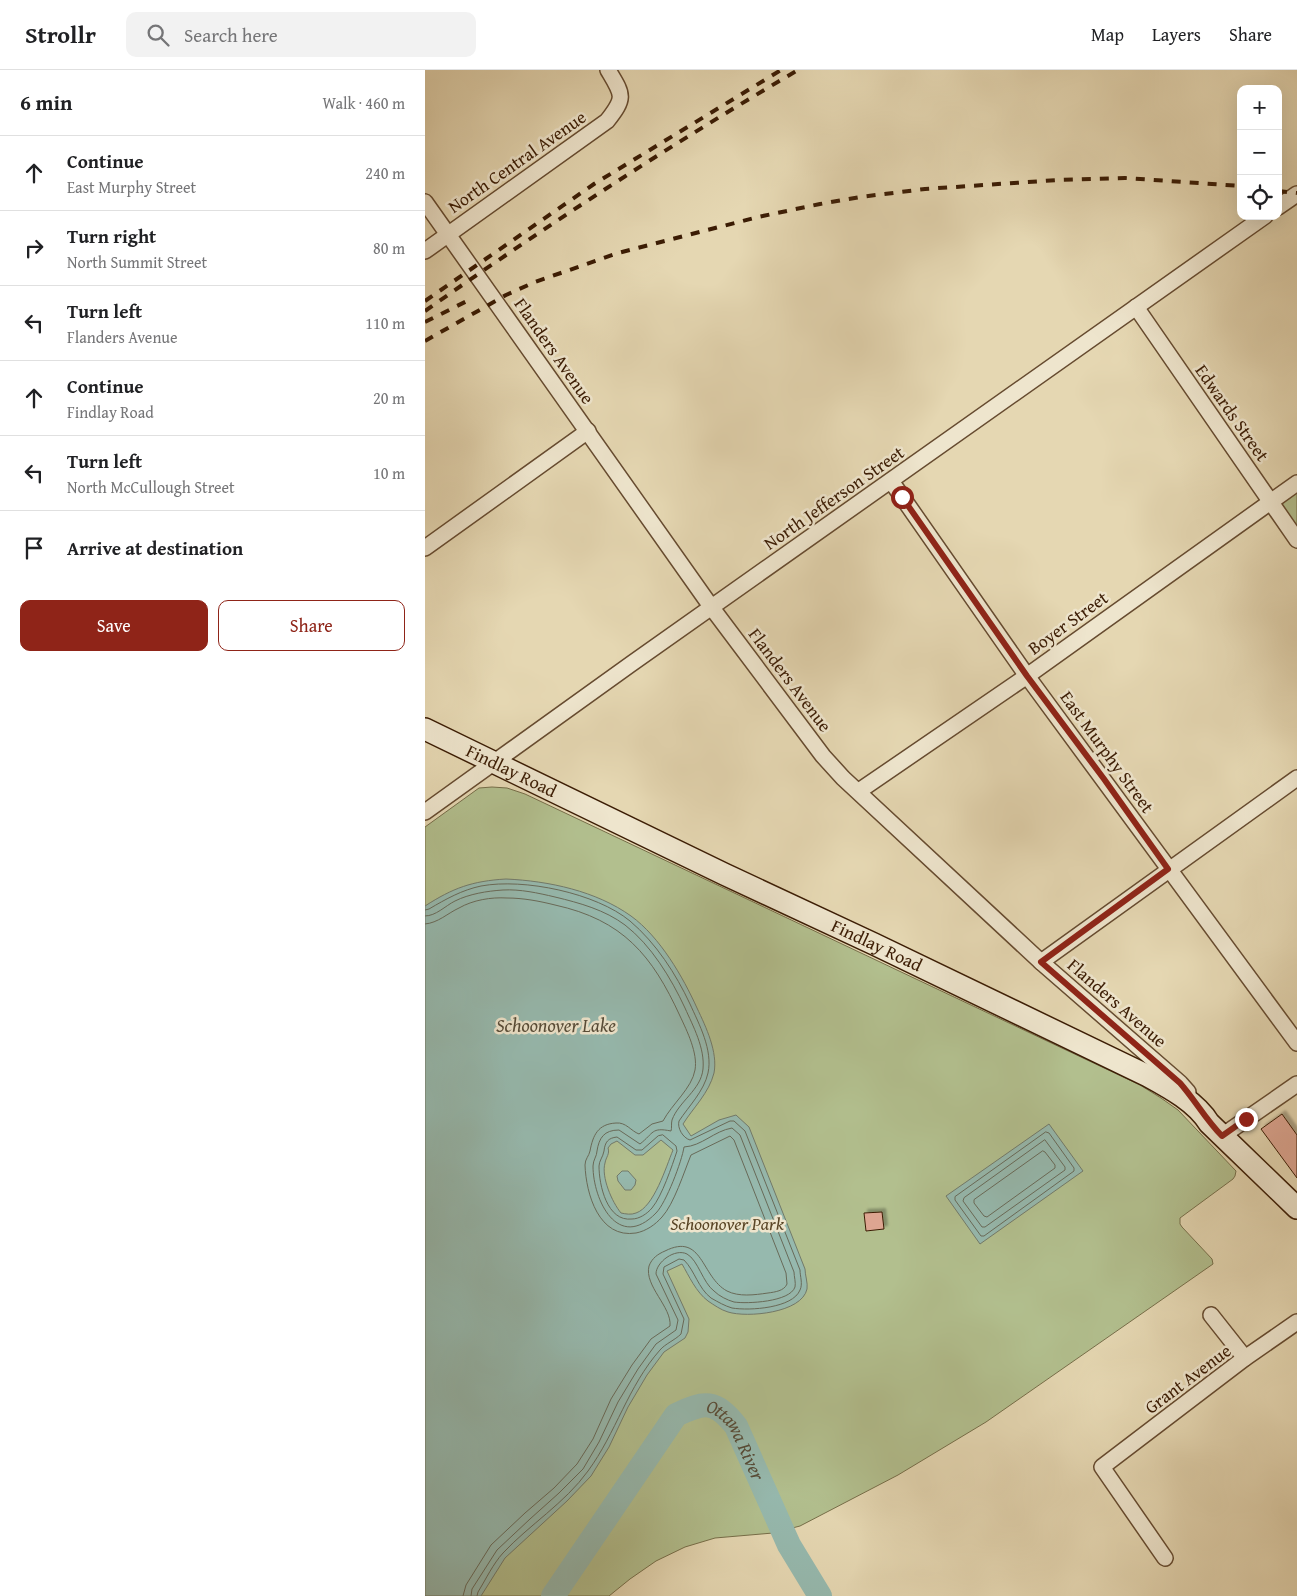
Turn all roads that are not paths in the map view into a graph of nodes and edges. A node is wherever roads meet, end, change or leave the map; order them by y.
1 (608, 70) edge
2 (1297, 194) edge
3 (425, 202) edge
4 (1282, 204) edge
5 (1259, 220) edge
6 (448, 233) junction
7 (425, 251) edge
8 (1136, 307) junction
9 (588, 431) junction
10 (891, 481) junction
11 (1297, 483) edge
12 (1271, 502) junction
13 (1297, 540) edge
14 (425, 548) edge
15 (712, 608) junction
16 (1027, 676) junction
17 (425, 729) edge
18 (495, 762) junction
19 (1297, 778) edge
20 (859, 791) junction
21 (425, 812) edge
22 (1168, 869) junction
23 (1041, 962) junction
24 (1297, 1043) edge
25 (1297, 1084) edge
26 (1202, 1112) junction
27 (1222, 1136) junction
28 (1297, 1208) edge
29 (1211, 1315) dead end
30 (1297, 1322) edge
31 (1245, 1358) junction
32 (1165, 1558) dead end

1 - 6 street, North Central Avenue
2 - 4 street
3 - 6 street, Flanders Avenue
5 - 8 street, North Jefferson Street
6 - 7 street, North Central Avenue
6 - 9 street, Flanders Avenue
8 - 10 street, North Jefferson Street
8 - 12 street, Edwards Street
9 - 14 street
9 - 15 street, Flanders Avenue
10 - 15 street, North Jefferson Street
10 - 16 street, East Murphy Street
11 - 12 street, Boyer Street
12 - 13 street, Edwards Street
12 - 16 street, Boyer Street
15 - 18 street, North Jefferson Street
15 - 20 street, Flanders Avenue
16 - 20 street, Boyer Street
16 - 22 street, East Murphy Street
17 - 18 main road, Findlay Road
18 - 21 street, North Jefferson Street
18 - 26 main road, Findlay Road
19 - 22 street
20 - 23 street, Flanders Avenue
22 - 23 street
22 - 24 street, East Murphy Street
23 - 26 street, Flanders Avenue
25 - 27 street
26 - 27 main road, Findlay Road
27 - 28 main road, Findlay Road
29 - 31 street
30 - 31 street, Grant Avenue
31 - 32 street, Grant Avenue

